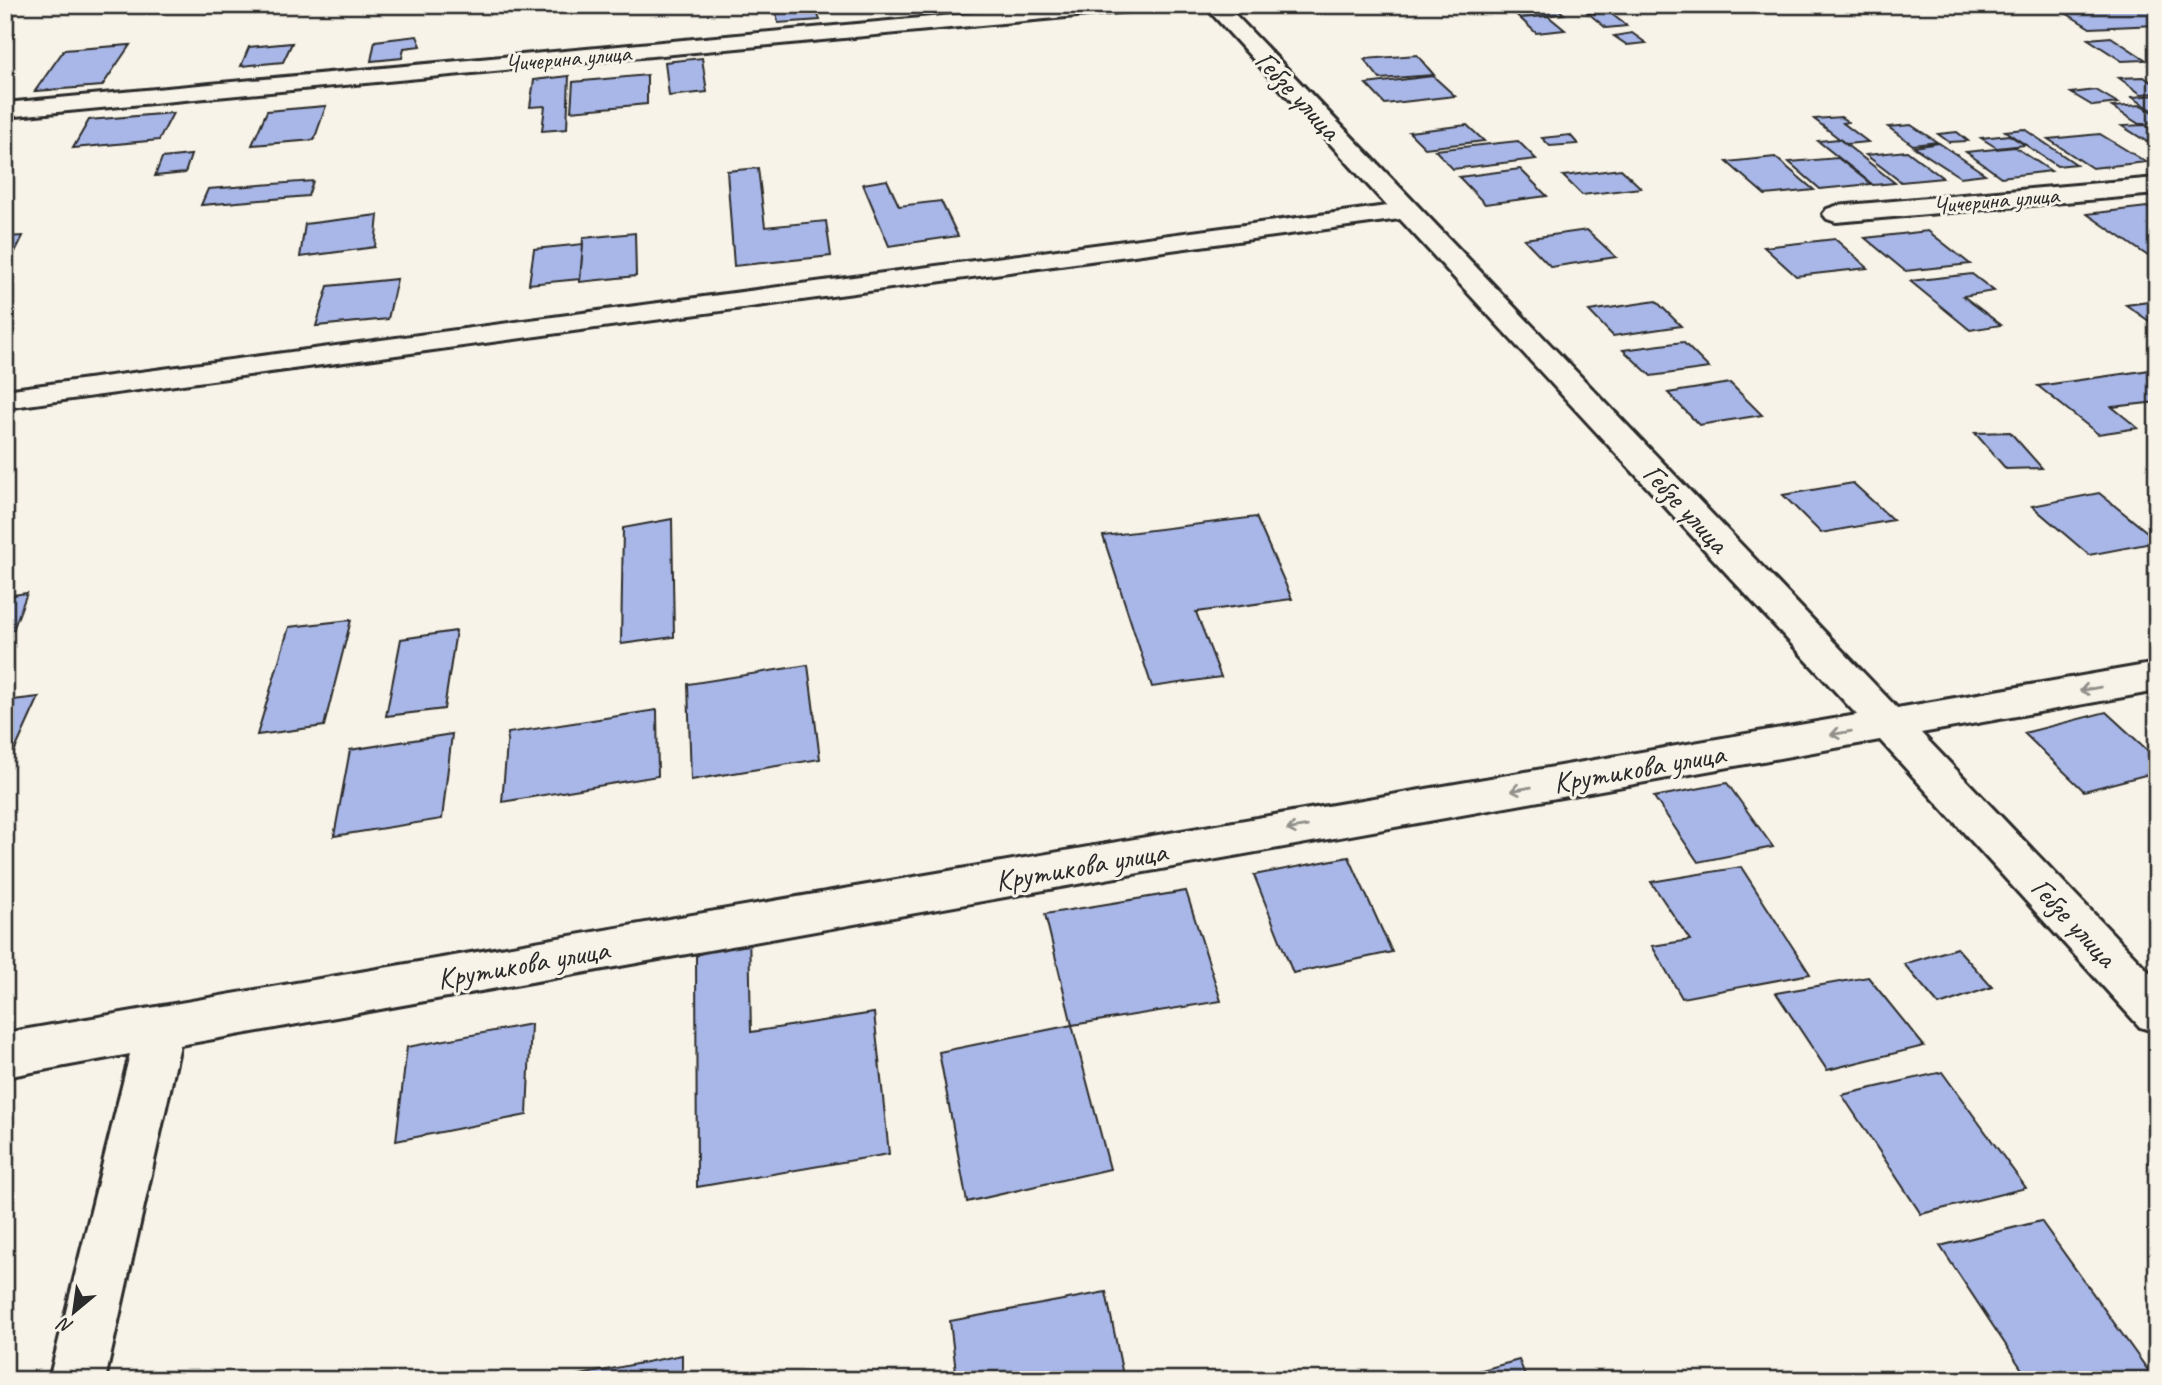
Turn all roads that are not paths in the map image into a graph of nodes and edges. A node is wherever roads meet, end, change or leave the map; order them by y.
1 (1130, 5) edge
2 (1214, 5) edge
3 (5, 110) edge
4 (2157, 186) edge
5 (1405, 211) junction
6 (1836, 214) dead end
7 (5, 399) edge
8 (2157, 677) edge
9 (1891, 724) junction
10 (2157, 1012) edge
11 (160, 1028) junction
12 (5, 1055) edge
13 (77, 1380) edge

1 - 3 street, Чичерина улица
2 - 5 street, Гебзе улица
4 - 6 street, Чичерина улица
5 - 7 street
5 - 9 street, Гебзе улица
8 -> 9 street, Крутикова улица
9 - 10 street, Гебзе улица
9 -> 11 street, Крутикова улица
11 - 12 street, Крутикова улица
11 - 13 street

